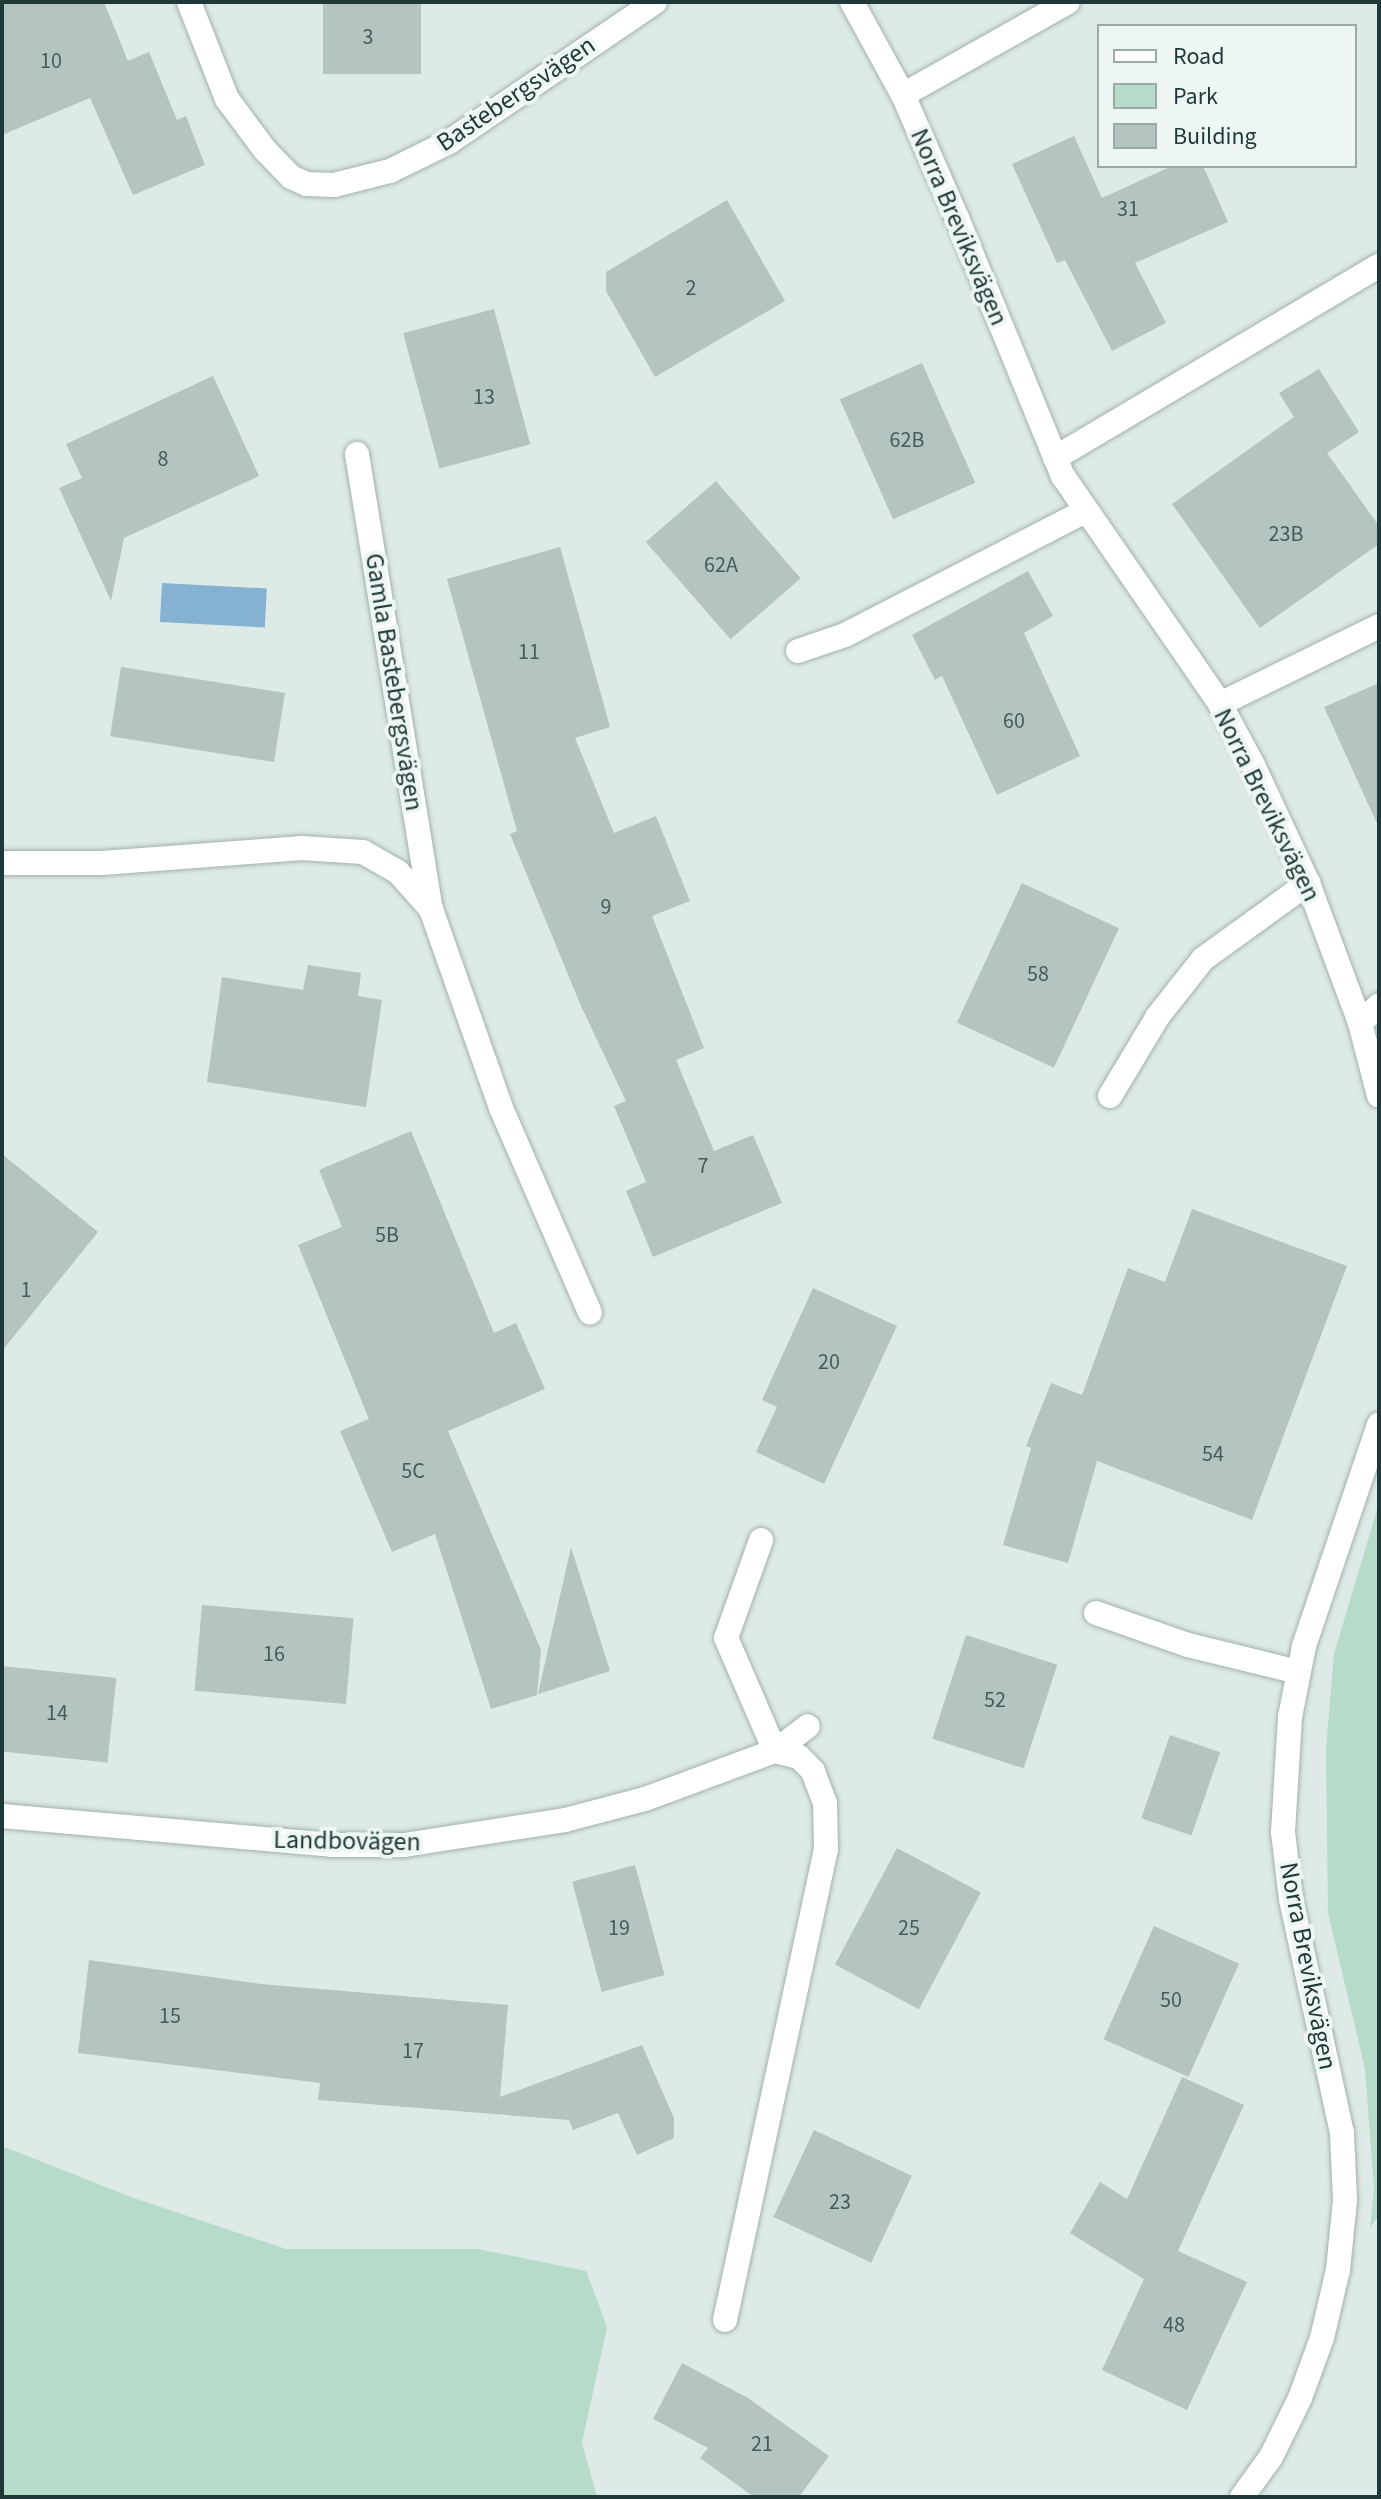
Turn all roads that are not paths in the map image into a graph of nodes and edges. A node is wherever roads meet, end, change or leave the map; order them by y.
1 (189, 2) edge
2 (655, 2) edge
3 (852, 2) edge
4 (1068, 2) edge
5 (903, 95) junction
6 (1379, 266) edge
7 (357, 454) dead end
8 (1055, 458) junction
9 (1083, 512) junction
10 (1379, 626) edge
11 (798, 651) dead end
12 (1220, 704) junction
13 (2, 863) edge
14 (1308, 883) junction
15 (431, 909) junction
16 (1379, 1005) edge
17 (1360, 1023) junction
18 (1110, 1096) dead end
19 (1379, 1096) edge
20 (590, 1313) dead end
21 (1379, 1424) edge
22 (761, 1540) dead end
23 (1096, 1613) dead end
24 (1298, 1672) junction
25 (808, 1726) dead end
26 (775, 1751) junction
27 (2, 1816) edge
28 (725, 2320) dead end
29 (1242, 2497) edge

1 - 2 street, Bastebergsvägen
3 - 5 street, Norra Breviksvägen
4 - 5 street
5 - 8 street, Norra Breviksvägen
6 - 8 street
7 - 15 street, Gamla Bastebergsvägen
8 - 9 street, Norra Breviksvägen
9 - 11 street
9 - 12 street, Norra Breviksvägen
10 - 12 street
12 - 14 street, Norra Breviksvägen
13 - 15 street, Gamla Bastebergsvägen
14 - 17 street, Norra Breviksvägen
14 - 18 street
15 - 20 street, Gamla Bastebergsvägen
16 - 17 street
17 - 19 street, Norra Breviksvägen
21 - 24 street, Norra Breviksvägen
22 - 26 street
23 - 24 street
24 - 29 street, Norra Breviksvägen
25 - 26 street, Landbovägen
26 - 27 street, Landbovägen
26 - 28 street

